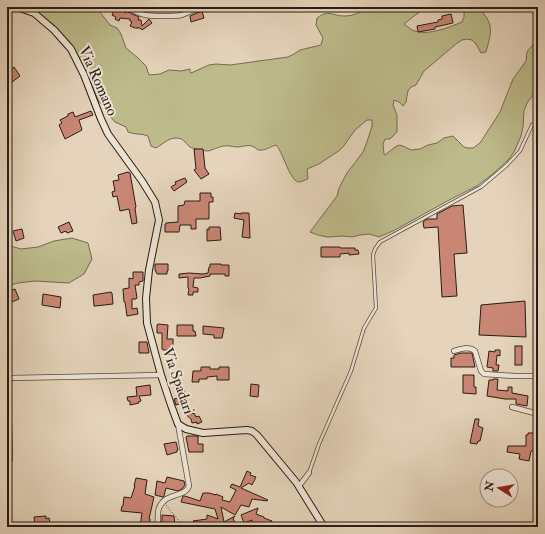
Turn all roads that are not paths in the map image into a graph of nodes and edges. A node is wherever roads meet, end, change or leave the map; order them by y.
1 (17, 7) edge
2 (130, 7) edge
3 (203, 7) edge
4 (538, 124) edge
5 (142, 180) joint
6 (454, 351) dead end
7 (161, 375) junction
8 (538, 376) edge
9 (512, 407) dead end
10 (538, 414) edge
11 (178, 424) junction
12 (7, 467) edge
13 (309, 473) joint
14 (299, 486) junction
15 (158, 527) edge
16 (324, 527) edge

1 - 5 street, Via Romano
2 - 3 street
4 - 13 lane
5 - 7 street, Via Spadari
6 - 8 street
7 - 11 street, Via Spadari
7 - 12 street
9 - 10 street
11 - 14 street, Via Spadari
11 - 15 street
13 - 14 street
14 - 16 street, Via Spadari

